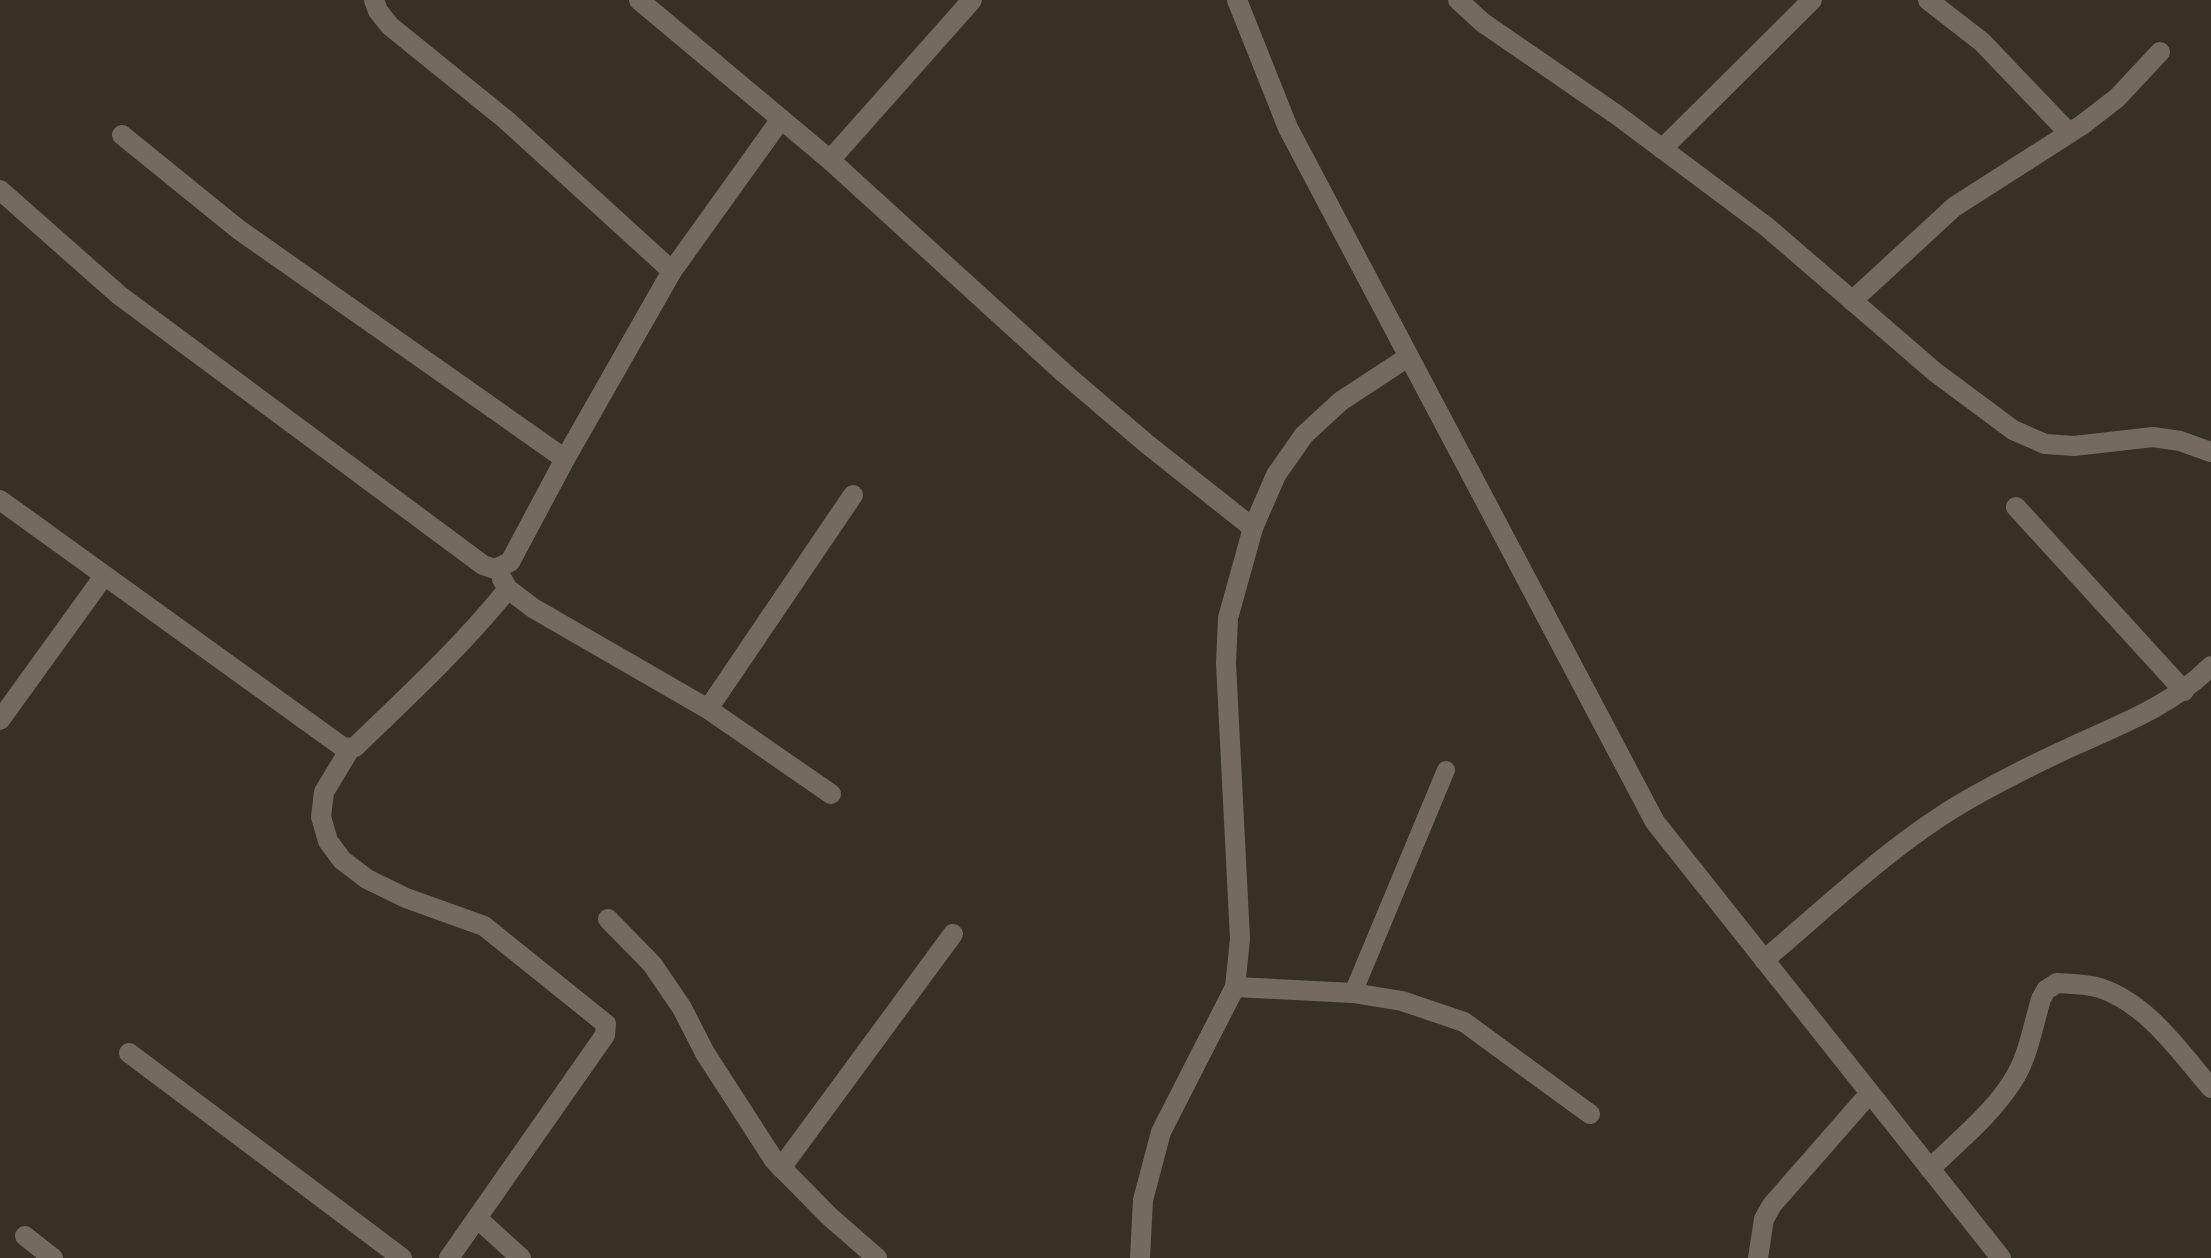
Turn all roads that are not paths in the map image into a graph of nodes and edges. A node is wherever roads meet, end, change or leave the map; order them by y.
1 (374, 0) edge
2 (639, 0) edge
3 (972, 0) edge
4 (1237, 0) edge
5 (1458, 0) edge
6 (1812, 0) edge
7 (1928, 0) edge
8 (2160, 52) dead end
9 (781, 119) junction
10 (2069, 133) junction
11 (122, 135) dead end
12 (1662, 149) junction
13 (830, 160) junction
14 (0, 190) edge
15 (672, 271) junction
16 (1852, 301) junction
17 (1408, 357) junction
18 (2211, 452) edge
19 (565, 459) junction
20 (853, 495) dead end
21 (0, 500) edge
22 (2016, 507) dead end
23 (1253, 528) junction
24 (495, 569) junction
25 (104, 576) junction
26 (508, 589) junction
27 (2211, 666) edge
28 (2184, 691) junction
29 (708, 709) junction
30 (0, 720) edge
31 (350, 749) junction
32 (1446, 770) dead end
33 (831, 794) dead end
34 (608, 919) dead end
35 (953, 934) dead end
36 (1764, 960) junction
37 (1235, 987) junction
38 (1353, 993) junction
39 (129, 1053) dead end
40 (2211, 1088) edge
41 (1870, 1093) junction
42 (1590, 1114) dead end
43 (781, 1168) junction
44 (1930, 1169) junction
45 (477, 1218) junction
46 (25, 1236) dead end
47 (53, 1258) edge
48 (402, 1258) edge
49 (449, 1258) edge
50 (521, 1258) edge
51 (877, 1258) edge
52 (1140, 1258) edge
53 (1758, 1258) edge
54 (2001, 1258) edge

1 - 15 street
2 - 9 street
3 - 13 street
4 - 17 street
5 - 12 street
6 - 12 street
7 - 10 street
8 - 10 street
9 - 13 street
9 - 15 street
10 - 16 street
11 - 19 street
12 - 16 street
13 - 23 street
14 - 24 street
15 - 19 street
16 - 18 street
17 - 23 street
17 - 36 street
19 - 24 street
20 - 29 street
21 - 25 street
22 - 28 street
23 - 37 street
24 - 26 street
25 - 30 street
25 - 31 street
26 - 29 street
26 - 31 street
27 - 28 street
28 - 36 street
29 - 33 street
31 - 45 street
32 - 38 lane
34 - 43 street
35 - 43 street
36 - 41 street
37 - 38 street
37 - 52 street
38 - 42 street
39 - 48 street
40 - 44 street
41 - 44 street
41 - 53 street
43 - 51 street
44 - 54 street
45 - 49 street
45 - 50 street
46 - 47 street

